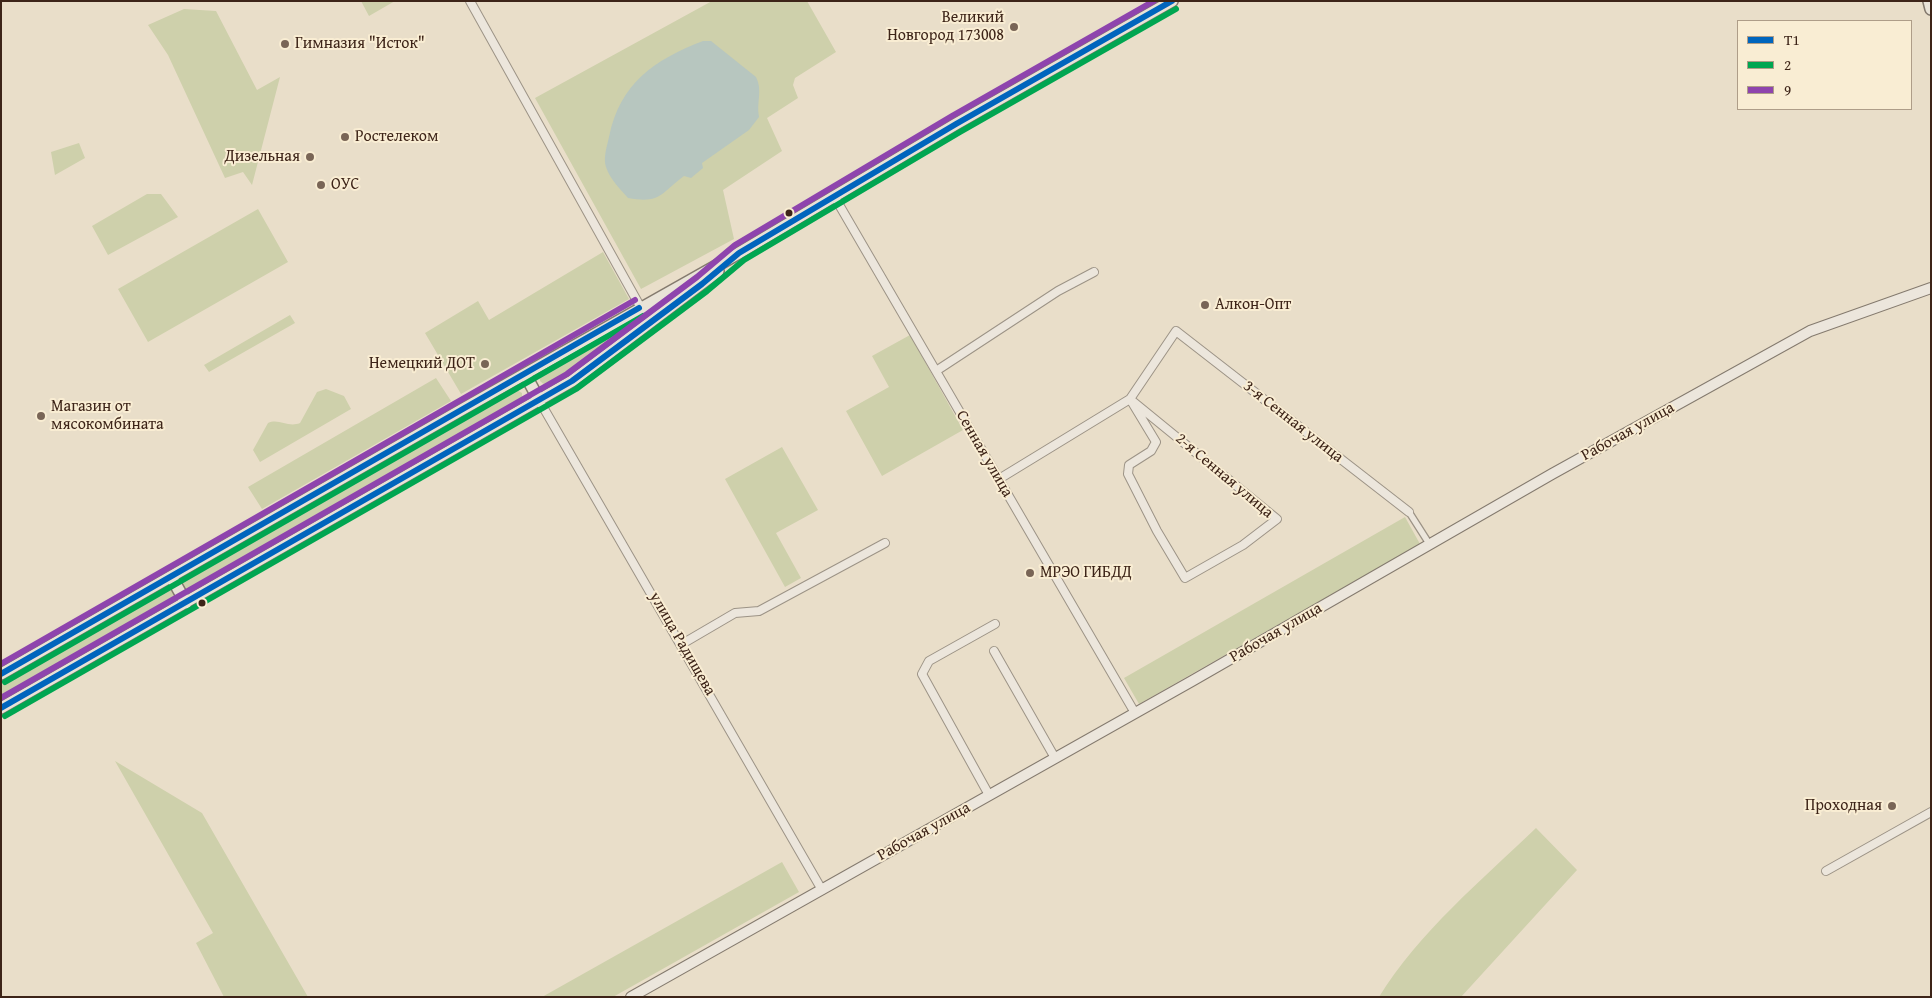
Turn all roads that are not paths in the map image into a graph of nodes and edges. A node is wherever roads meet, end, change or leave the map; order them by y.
1 (470, 1) edge
2 (1172, 1) edge
3 (1929, 1) edge
4 (1931, 9) edge
5 (834, 196) junction
6 (739, 253) junction
7 (1094, 272) dead end
8 (1931, 288) edge
9 (641, 308) junction
10 (936, 371) junction
11 (525, 374) junction
12 (1130, 399) junction
13 (539, 400) junction
14 (999, 479) junction
15 (1409, 512) joint
16 (885, 543) dead end
17 (1430, 545) junction
18 (172, 578) junction
19 (186, 603) junction
20 (995, 624) dead end
21 (682, 644) junction
22 (994, 651) dead end
23 (1, 674) edge
24 (1, 708) edge
25 (1135, 713) junction
26 (1055, 758) junction
27 (990, 795) junction
28 (1931, 812) edge
29 (1826, 871) dead end
30 (822, 890) junction
31 (631, 997) edge

1 - 9 street
2 - 5 main road
3 - 4 main road
5 - 6 main road
5 - 10 street, Сенная улица
6 - 9 main road
6 - 13 main road
7 - 10 street
8 - 17 main road, Рабочая улица
9 - 11 main road
10 - 14 street, Сенная улица
11 - 13 main road
11 - 18 main road
12 - 12 street, 2-я Сенная улица
12 - 14 street
12 - 15 street, 3-я Сенная улица
13 - 19 main road
13 - 21 street, улица Радищева
14 - 25 street, Сенная улица
15 - 17 street
16 - 21 street
17 - 25 main road, Рабочая улица
18 - 19 main road
18 - 23 main road
19 - 24 main road
20 - 27 street
21 - 30 street, улица Радищева
22 - 26 street
25 - 26 main road, Рабочая улица
26 - 27 main road, Рабочая улица
27 - 30 main road, Рабочая улица
28 - 29 street
30 - 31 main road, Рабочая улица

